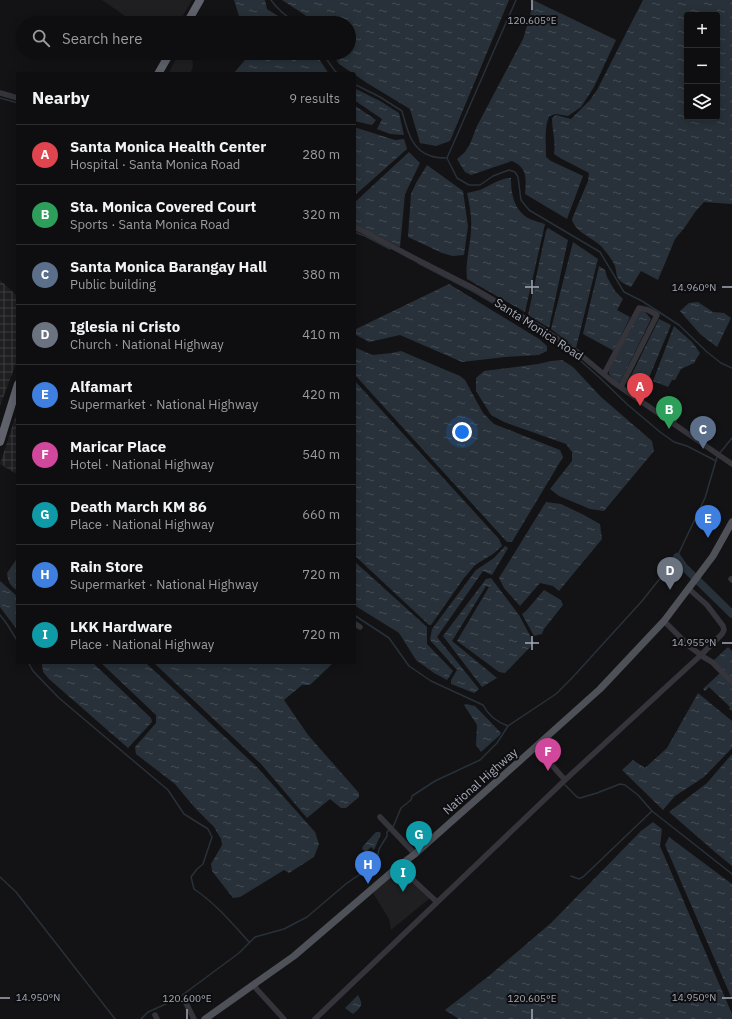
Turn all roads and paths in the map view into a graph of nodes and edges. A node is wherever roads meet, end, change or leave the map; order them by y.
1 (200, 0) edge
2 (191, 16) edge
3 (166, 60) edge
4 (159, 72) edge
5 (0, 93) edge
6 (16, 97) edge
7 (356, 228) edge
8 (604, 374) junction
9 (621, 387) junction
10 (16, 390) edge
11 (679, 408) dead end
12 (673, 423) junction
13 (0, 442) edge
14 (732, 464) edge
15 (732, 522) edge
16 (689, 588) junction
17 (664, 621) junction
18 (356, 624) edge
19 (360, 627) dead end
20 (701, 656) junction
21 (732, 682) edge
22 (536, 747) junction
23 (566, 780) junction
24 (380, 817) dead end
25 (415, 854) junction
26 (400, 865) junction
27 (437, 902) junction
28 (253, 985) junction
29 (185, 1001) dead end
30 (194, 1019) edge
31 (205, 1019) edge
32 (284, 1019) edge
33 (315, 1019) edge

1 - 2 highway
3 - 4 highway
5 - 6 street
7 - 8 street, Santa Monica Road
8 - 9 street, Santa Monica Road
8 - 9 street
9 - 12 street, Santa Monica Road
10 - 13 highway
11 - 12 street
12 - 14 street, Santa Monica Road
15 - 16 main road, National Highway
16 - 17 main road, National Highway
16 - 20 street
17 - 20 street
17 - 22 main road, National Highway
18 - 19 street
20 - 21 street
20 - 23 street
22 - 23 street
22 - 25 main road, National Highway
23 - 27 street
24 - 25 street
25 - 26 main road, National Highway
26 - 27 street
26 - 28 main road, National Highway
27 - 33 street
28 - 31 main road, National Highway
28 - 32 street
29 - 30 street

